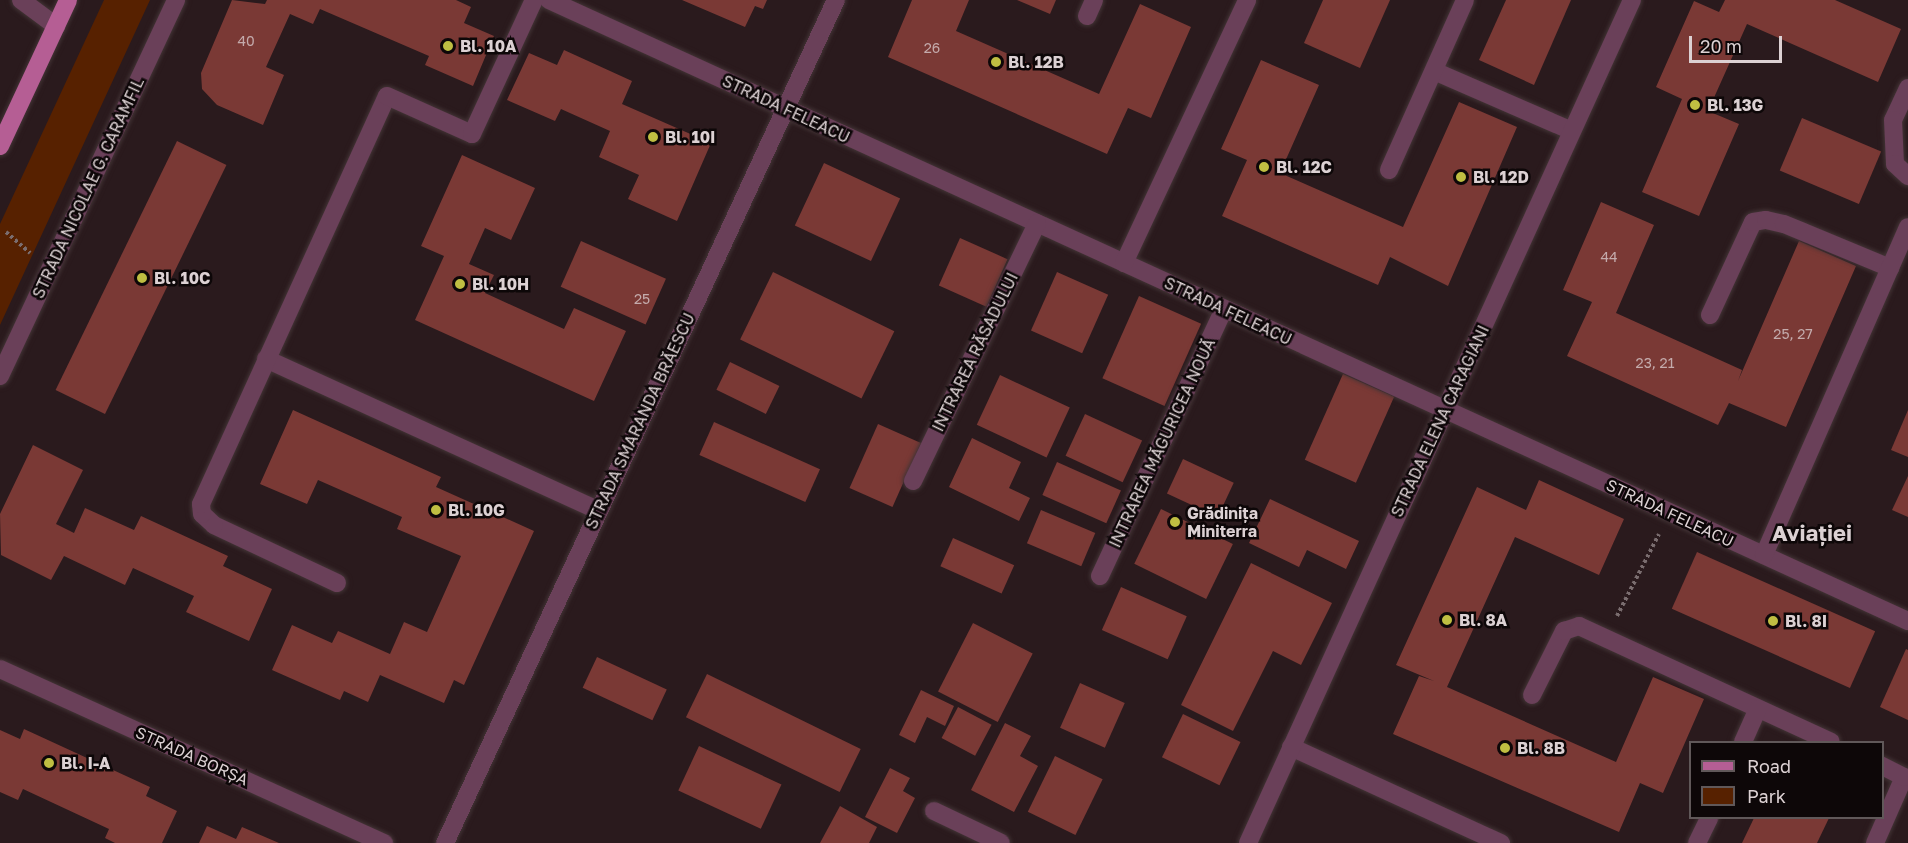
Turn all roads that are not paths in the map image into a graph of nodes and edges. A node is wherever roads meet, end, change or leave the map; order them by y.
1 (21, 0) edge
2 (68, 0) edge
3 (176, 0) edge
4 (534, 0) edge
5 (549, 0) edge
6 (836, 0) edge
7 (1247, 0) edge
8 (1465, 0) edge
9 (1632, 0) edge
10 (56, 26) junction
11 (1434, 71) junction
12 (1908, 88) edge
13 (785, 108) junction
14 (1572, 131) junction
15 (0, 146) edge
16 (1389, 171) dead end
17 (1908, 176) edge
18 (1037, 223) junction
19 (1908, 227) edge
20 (1124, 263) junction
21 (1890, 268) junction
22 (1224, 309) junction
23 (1710, 315) dead end
24 (266, 359) junction
25 (0, 376) edge
26 (1446, 410) junction
27 (913, 482) dead end
28 (599, 511) junction
29 (1764, 555) junction
30 (1100, 576) dead end
31 (337, 583) dead end
32 (1908, 621) edge
33 (0, 669) edge
34 (1532, 695) dead end
35 (1758, 709) junction
36 (1743, 741) edge
37 (1829, 741) edge
38 (1292, 747) junction
39 (1884, 767) edge
40 (934, 811) dead end
41 (1709, 819) edge
42 (384, 843) edge
43 (445, 843) edge
44 (1001, 843) edge
45 (1248, 843) edge
46 (1501, 843) edge
47 (1697, 843) edge
48 (1875, 843) edge

1 - 10 street
2 - 10 main road
3 - 25 street, STRADA NICOLAE G. CARAMFIL
4 - 24 street
5 - 13 street, STRADA FELEACU
6 - 13 street, STRADA SMARANDA BRĂESCU
7 - 20 street
8 - 11 street
9 - 14 street, STRADA ELENA CARAGIANI
10 - 15 main road
11 - 14 street
11 - 16 street
12 - 17 street
13 - 18 street, STRADA FELEACU
13 - 28 street, STRADA SMARANDA BRĂESCU
14 - 26 street, STRADA ELENA CARAGIANI
18 - 20 street, STRADA FELEACU
18 - 27 street, INTRAREA RĂSADULUI
19 - 21 street
20 - 22 street, STRADA FELEACU
21 - 23 street
21 - 29 street
22 - 26 street, STRADA FELEACU
22 - 30 street, INTRAREA MĂGURICEA NOUĂ
24 - 28 street
24 - 31 street
26 - 29 street, STRADA FELEACU
26 - 38 street, STRADA ELENA CARAGIANI
28 - 43 street, STRADA SMARANDA BRĂESCU
29 - 32 street, STRADA FELEACU
33 - 42 street, STRADA BORȘA
34 - 35 street
35 - 36 street
35 - 37 street
38 - 45 street, STRADA ELENA CARAGIANI
38 - 46 street
39 - 48 street
40 - 44 street
41 - 47 street

